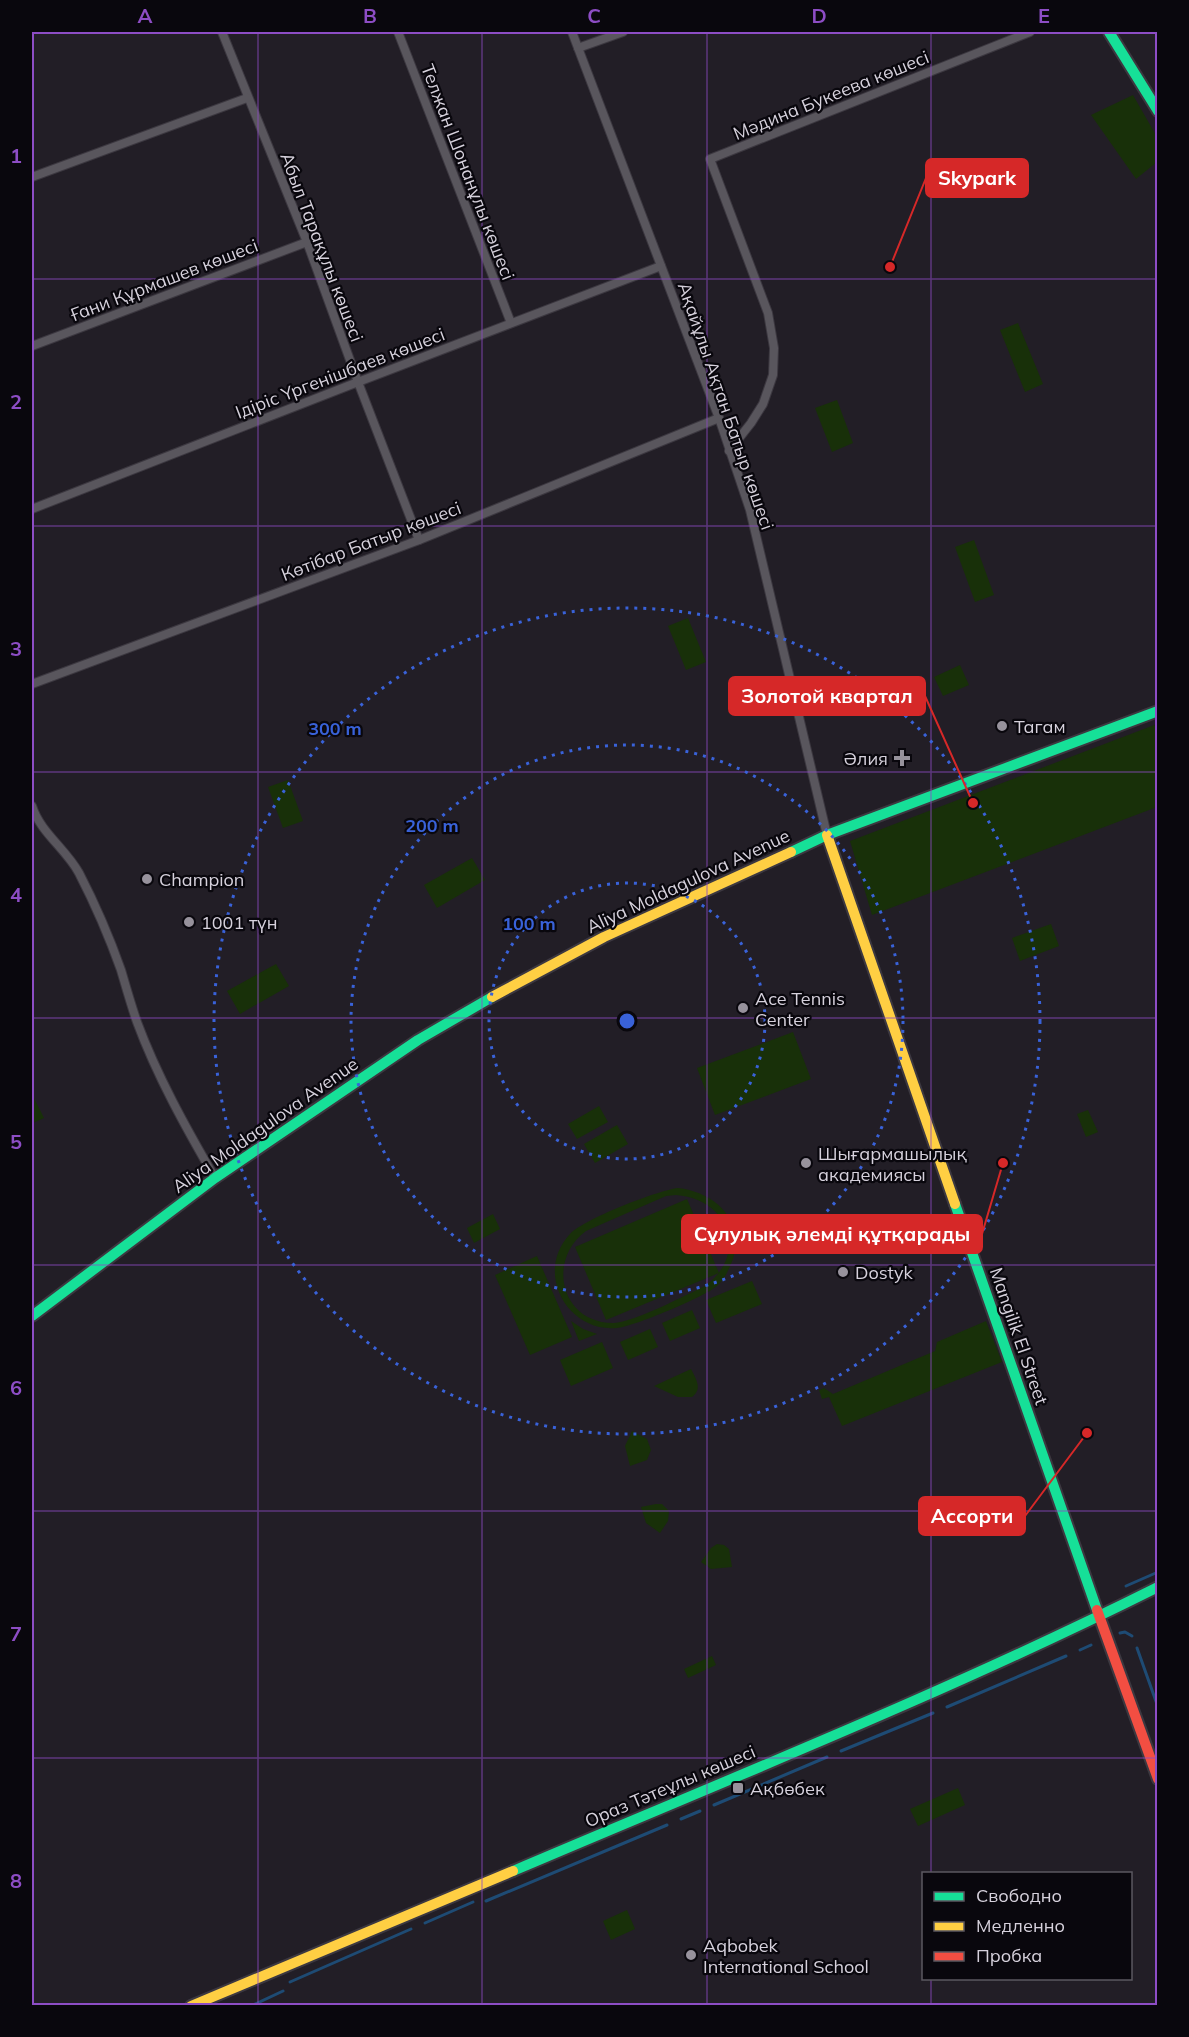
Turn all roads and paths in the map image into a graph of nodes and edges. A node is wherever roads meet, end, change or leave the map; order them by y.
1 (222, 32) edge
2 (398, 32) edge
3 (572, 32) edge
4 (623, 32) edge
5 (1030, 32) edge
6 (1109, 32) edge
7 (578, 48) junction
8 (248, 98) junction
9 (1158, 111) edge
10 (32, 177) edge
11 (307, 242) junction
12 (661, 266) junction
13 (511, 323) junction
14 (32, 346) edge
15 (358, 381) junction
16 (719, 418) junction
17 (729, 451) junction
18 (32, 509) edge
19 (419, 540) junction
20 (32, 684) edge
21 (1158, 711) edge
22 (32, 806) edge
23 (827, 835) junction
24 (214, 1178) junction
25 (32, 1316) edge
26 (1158, 1587) edge
27 (1099, 1617) junction
28 (1158, 1779) edge
29 (203, 2003) edge
30 (191, 2006) edge

1 - 8 street, Абыл Тарақұлы көшесі
2 - 13 street, Телжан Шонанұлы көшесі
3 - 7 street, Ақайұлы Ақтан Батыр көшесі
4 - 7 street
5 - 17 street, Мәдина Букеева көшесі
6 - 9 street
7 - 12 street, Ақайұлы Ақтан Батыр көшесі
8 - 10 street
8 - 11 street, Абыл Тарақұлы көшесі
11 - 14 street, Ғани Құрмашев көшесі
11 - 15 street, Абыл Тарақұлы көшесі
12 - 13 street, Ідіріс Үргенішбаев көшесі
12 - 16 street, Ақайұлы Ақтан Батыр көшесі
13 - 15 street, Ідіріс Үргенішбаев көшесі
15 - 18 street, Ідіріс Үргенішбаев көшесі
15 - 19 street, Абыл Тарақұлы көшесі
16 - 17 street, Ақайұлы Ақтан Батыр көшесі
16 - 19 street, Көтібар Батыр көшесі
17 - 23 street, Ақайұлы Ақтан Батыр көшесі
19 - 20 street, Көтібар Батыр көшесі
21 - 23 street, Aliya Moldagulova Avenue
22 - 24 street
23 - 24 street, Aliya Moldagulova Avenue
23 - 27 street, Mangilik El Street
24 - 25 street, Aliya Moldagulova Avenue
26 - 27 street, Ораз Тәтеұлы көшесі
27 - 28 street, Mangilik El Street
27 - 29 street, Ораз Тәтеұлы көшесі
29 - 30 street, Ораз Тәтеұлы көшесі

